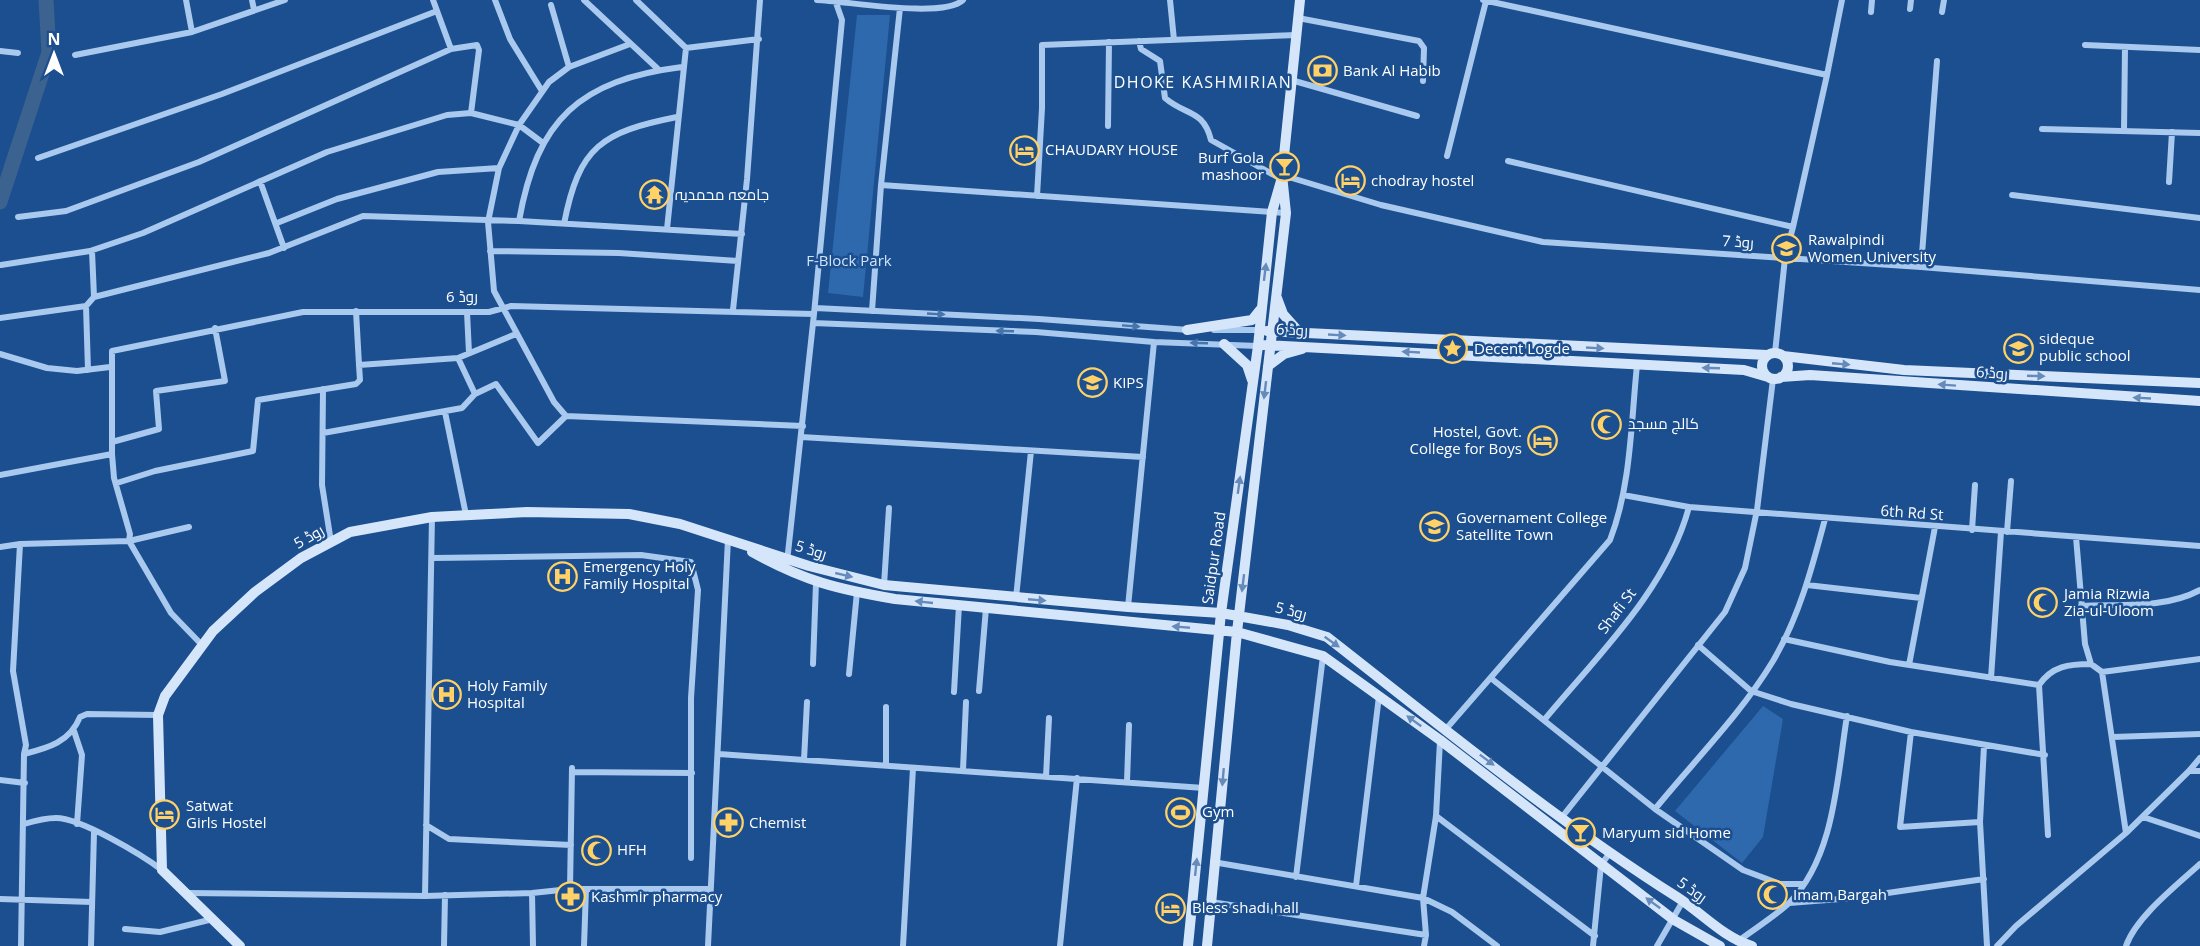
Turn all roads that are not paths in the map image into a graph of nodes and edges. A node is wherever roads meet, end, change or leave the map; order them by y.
1 (186, 0) edge
2 (252, 0) edge
3 (285, 0) edge
4 (433, 0) edge
5 (495, 0) edge
6 (584, 0) edge
7 (636, 0) edge
8 (760, 0) edge
9 (817, 0) edge
10 (835, 0) edge
11 (963, 0) edge
12 (1170, 0) edge
13 (1299, 0) edge
14 (1842, 0) edge
15 (1872, 0) edge
16 (1911, 0) edge
17 (1944, 0) edge
18 (1488, 1) edge
19 (551, 5) dead end
20 (900, 8) junction
21 (1910, 9) dead end
22 (254, 10) junction
23 (437, 11) junction
24 (1870, 12) dead end
25 (1942, 12) dead end
26 (1298, 18) junction
27 (192, 32) junction
28 (1296, 35) junction
29 (759, 39) junction
30 (1174, 40) junction
31 (1139, 41) junction
32 (1109, 42) junction
33 (630, 44) junction
34 (2085, 45) dead end
35 (2125, 47) junction
36 (686, 48) junction
37 (451, 49) junction
38 (2200, 50) edge
39 (0, 51) edge
40 (18, 53) dead end
41 (75, 55) dead end
42 (1937, 61) dead end
43 (569, 67) junction
44 (682, 67) junction
45 (659, 70) junction
46 (1827, 75) junction
47 (1291, 80) junction
48 (1423, 81) dead end
49 (542, 91) junction
50 (471, 113) junction
51 (1417, 116) dead end
52 (677, 117) junction
53 (519, 124) junction
54 (1108, 126) dead end
55 (2042, 129) dead end
56 (2124, 131) junction
57 (2172, 132) junction
58 (2200, 133) edge
59 (543, 143) junction
60 (1447, 156) dead end
61 (38, 158) dead end
62 (1508, 161) dead end
63 (499, 168) junction
64 (1282, 177) junction
65 (260, 182) junction
66 (2169, 182) dead end
67 (881, 185) junction
68 (2012, 195) dead end
69 (1037, 196) junction
70 (1272, 212) junction
71 (1286, 213) junction
72 (18, 217) dead end
73 (2200, 218) edge
74 (519, 221) junction
75 (488, 222) junction
76 (277, 224) junction
77 (564, 224) junction
78 (1793, 227) junction
79 (667, 229) junction
80 (742, 234) junction
81 (284, 248) junction
82 (92, 251) junction
83 (490, 251) junction
84 (1785, 258) junction
85 (738, 261) junction
86 (1, 265) edge
87 (1921, 267) junction
88 (2200, 290) edge
89 (94, 297) junction
90 (1276, 298) junction
91 (86, 306) junction
92 (501, 309) junction
93 (1260, 309) junction
94 (733, 310) junction
95 (356, 311) junction
96 (815, 311) junction
97 (872, 311) junction
98 (467, 312) junction
99 (900, 312) junction
100 (0, 318) edge
101 (1039, 318) junction
102 (813, 323) junction
103 (898, 327) junction
104 (215, 328) junction
105 (1187, 330) junction
106 (1258, 330) junction
107 (1272, 331) junction
108 (1036, 332) junction
109 (1300, 333) junction
110 (516, 334) junction
111 (1154, 342) junction
112 (1224, 344) junction
113 (1271, 344) junction
114 (1258, 346) junction
115 (1311, 346) junction
116 (469, 353) junction
117 (0, 354) edge
118 (1775, 355) junction
119 (458, 358) junction
120 (359, 365) junction
121 (1637, 365) junction
122 (1268, 366) junction
123 (110, 367) junction
124 (88, 370) junction
125 (1774, 378) junction
126 (1253, 383) junction
127 (2200, 383) edge
128 (323, 389) junction
129 (475, 394) junction
130 (2200, 401) edge
131 (446, 412) junction
132 (566, 416) junction
133 (803, 426) junction
134 (323, 433) junction
135 (801, 437) junction
136 (112, 442) junction
137 (1031, 451) junction
138 (112, 454) junction
139 (1143, 457) junction
140 (0, 476) edge
141 (2011, 481) dead end
142 (117, 483) junction
143 (1975, 485) dead end
144 (1623, 495) junction
145 (1689, 507) junction
146 (889, 508) dead end
147 (1757, 510) junction
148 (466, 515) junction
149 (432, 517) junction
150 (1825, 519) junction
151 (189, 527) dead end
152 (1935, 527) junction
153 (1972, 530) junction
154 (2004, 532) junction
155 (2076, 537) junction
156 (728, 539) junction
157 (129, 541) junction
158 (331, 542) junction
159 (20, 544) junction
160 (2200, 546) edge
161 (0, 547) edge
162 (433, 558) junction
163 (788, 559) junction
164 (787, 571) junction
165 (816, 583) junction
166 (884, 585) junction
167 (1807, 585) junction
168 (2200, 590) edge
169 (857, 592) junction
170 (1016, 598) junction
171 (1922, 598) junction
172 (959, 605) junction
173 (2081, 606) junction
174 (1128, 607) junction
175 (986, 608) junction
176 (1221, 612) junction
177 (1240, 615) junction
178 (1220, 631) junction
179 (1237, 632) junction
180 (1784, 639) junction
181 (202, 645) junction
182 (1698, 645) junction
183 (1323, 656) junction
184 (2200, 659) edge
185 (2091, 663) junction
186 (813, 664) dead end
187 (1909, 665) junction
188 (2102, 672) junction
189 (849, 674) dead end
190 (1991, 678) junction
191 (1492, 679) junction
192 (2039, 685) junction
193 (979, 691) dead end
194 (1752, 691) junction
195 (954, 692) dead end
196 (1379, 696) junction
197 (807, 702) dead end
198 (966, 702) dead end
199 (886, 707) dead end
200 (158, 715) junction
201 (1847, 716) junction
202 (1049, 718) dead end
203 (1545, 719) junction
204 (1129, 726) dead end
205 (1446, 729) junction
206 (74, 731) junction
207 (1911, 732) junction
208 (2200, 734) edge
209 (2113, 737) junction
210 (1440, 740) junction
211 (1984, 746) junction
212 (24, 754) junction
213 (719, 754) junction
214 (2045, 755) junction
215 (2200, 758) edge
216 (804, 760) junction
217 (886, 765) junction
218 (1601, 766) junction
219 (913, 768) junction
220 (963, 770) junction
221 (2189, 771) junction
222 (2200, 771) edge
223 (692, 773) junction
224 (1046, 777) junction
225 (1077, 778) junction
226 (0, 780) edge
227 (1127, 782) junction
228 (25, 783) junction
229 (1204, 788) junction
230 (1655, 809) junction
231 (1436, 816) junction
232 (1562, 817) junction
233 (2143, 817) junction
234 (1980, 822) junction
235 (24, 824) junction
236 (77, 824) junction
237 (426, 825) junction
238 (94, 832) junction
239 (2126, 833) junction
240 (2048, 835) dead end
241 (2200, 836) edge
242 (571, 845) junction
243 (1609, 854) junction
244 (691, 858) dead end
245 (1214, 862) junction
246 (2200, 864) edge
247 (1601, 865) junction
248 (162, 870) junction
249 (1296, 877) junction
250 (1984, 879) junction
251 (1804, 884) junction
252 (1356, 886) junction
253 (570, 889) junction
254 (586, 889) junction
255 (710, 889) junction
256 (532, 893) junction
257 (188, 894) junction
258 (446, 895) junction
259 (425, 896) junction
260 (1423, 898) junction
261 (0, 899) edge
262 (21, 900) junction
263 (1683, 901) junction
264 (92, 902) junction
265 (1211, 902) junction
266 (1789, 903) junction
267 (213, 919) junction
268 (1674, 920) junction
269 (125, 929) dead end
270 (1426, 935) junction
271 (1595, 936) junction
272 (1737, 942) junction
273 (21, 946) edge
274 (91, 946) edge
275 (240, 946) edge
276 (444, 946) edge
277 (533, 946) edge
278 (584, 946) edge
279 (708, 946) edge
280 (903, 946) edge
281 (1060, 946) edge
282 (1188, 946) edge
283 (1207, 946) edge
284 (1424, 946) edge
285 (1497, 946) edge
286 (1593, 946) edge
287 (1658, 946) edge
288 (1719, 946) edge
289 (1752, 946) edge
290 (1987, 946) edge
291 (1997, 946) edge
292 (2126, 946) edge

1 - 27 street
2 - 22 street
3 - 22 street
4 - 23 street
5 - 49 street
6 - 33 street
7 - 36 street
8 - 29 street
9 - 10 street
10 - 20 street
10 - 96 street
11 - 20 street
12 - 30 street
13 - 26 main road, Saidpur Road
14 - 46 street
15 - 24 street
16 - 21 street
17 - 25 street
18 - 46 street
18 - 60 street
19 - 43 street
20 - 67 street
22 - 27 street
23 - 37 street
23 - 61 street
26 - 28 main road, Saidpur Road
26 - 48 street
27 - 41 street
28 - 30 street
28 - 47 main road, Saidpur Road
29 - 36 street
29 - 80 street
30 - 31 street
31 - 32 street
31 - 64 street, روڈ 7
32 - 54 street
32 - 69 street
33 - 43 street
33 - 45 street
34 - 35 street
35 - 38 street
35 - 56 street
36 - 44 street
37 - 50 street
37 - 72 street
39 - 40 street
42 - 87 street
43 - 49 street
44 - 45 street
44 - 52 street
45 - 59 street
46 - 78 street
47 - 51 street
47 - 64 main road, Saidpur Road
49 - 53 street
50 - 53 street
50 - 65 street
52 - 77 street
52 - 79 street
53 - 59 street
53 - 63 street
55 - 56 street
56 - 57 street
57 - 58 street
57 - 66 street
59 - 74 street
62 - 78 street
63 - 75 street
63 - 76 street
64 - 70 main road, Saidpur Road
64 - 71 main road, Saidpur Road
64 - 84 street, روڈ 7
65 - 76 street
65 - 82 street
67 - 69 street
67 - 97 street
68 - 73 street
69 - 70 street
70 - 71 street
93 -> 70 main road, Saidpur Road
71 - 90 main road, Saidpur Road
74 - 75 street
74 - 77 street
75 - 81 street
75 - 83 street
76 - 81 street
77 - 79 street
78 - 84 street
79 - 80 street
80 - 85 street
81 - 89 street
82 - 86 street
82 - 89 street
83 - 85 street
83 - 92 street
84 - 87 street, روڈ 7
84 - 118 street
85 - 94 street
87 - 88 street, روڈ 7
89 - 91 street
90 - 107 main road, Saidpur Road
90 - 109 main road
91 - 100 street
91 - 124 street
92 - 94 street, روڈ 6
92 - 98 street, روڈ 6
92 - 110 street
93 - 105 main road
93 - 106 main road, Saidpur Road
94 - 96 street, روڈ 6
95 - 98 street, روڈ 6
95 - 104 street, روڈ 6
95 - 120 street
96 - 97 street, روڈ 6
96 - 102 street
97 - 99 street, روڈ 6
98 - 116 street
99 -> 101 street, روڈ 6
99 - 103 street
101 -> 105 street, روڈ 6
101 - 108 street
102 - 103 street, روڈ 6
102 - 133 street
108 -> 103 street, روڈ 6
104 - 123 street, روڈ 6
104 - 136 street
105 - 106 street, روڈ 6
106 - 107 main road, روڈ 6
106 - 114 main road, Saidpur Road
107 - 109 main road, روڈ 6
107 - 113 main road, Saidpur Road
108 - 111 street, روڈ 6
109 -> 118 main road, روڈ 6
110 - 116 street
110 - 132 street
112 -> 111 street, روڈ 6
111 - 139 street
112 - 114 street, روڈ 6
112 - 126 main road
113 - 114 main road, روڈ 6
113 - 115 main road, روڈ 6
113 - 122 main road, Saidpur Road
114 - 126 main road, Saidpur Road
121 -> 115 main road, روڈ 6
115 - 122 main road
116 - 119 street
117 - 124 street
118 - 125 main road
118 - 125 main road
118 -> 127 main road, روڈ 6
119 - 120 street
119 - 129 street
120 - 128 street
125 -> 121 main road, روڈ 6
121 - 144 street
122 -> 177 main road, Saidpur Road
123 - 124 street
123 - 136 street
130 -> 125 main road, روڈ 6
125 - 147 street
176 -> 126 main road, Saidpur Road
128 - 134 street
128 - 142 street
129 - 131 street
129 - 132 street
131 - 134 street
131 - 148 street
132 - 133 street
133 - 135 street
134 - 158 street
135 - 137 street
135 - 163 street
136 - 138 street
137 - 139 street
137 - 170 street
138 - 140 street
138 - 142 street
139 - 174 street
141 - 154 street
142 - 157 street
143 - 153 street
144 - 145 street, 6th Rd St
144 - 191 street
145 - 147 street, 6th Rd St
145 - 203 street, Shafi St
146 - 166 street
147 - 150 street, 6th Rd St
147 - 182 street
148 - 149 main road, روڈ 5
148 - 156 main road, روڈ 5
149 - 158 main road, روڈ 5
149 - 162 street
150 - 152 street, 6th Rd St
150 - 167 street
151 - 157 street
152 - 153 street, 6th Rd St
152 - 171 street
153 - 154 street, 6th Rd St
154 - 155 street, 6th Rd St
154 - 190 street
155 - 160 street, 6th Rd St
155 - 173 street
156 - 163 main road, روڈ 5
156 - 164 main road, روڈ 5
156 - 213 street
157 - 159 street
157 - 181 street
158 - 181 main road, روڈ 5
159 - 161 street
159 - 212 street
162 - 223 street
162 - 237 street
163 - 164 street
163 -> 166 main road, روڈ 5
164 - 165 main road, روڈ 5
165 - 169 main road, روڈ 5
165 - 186 street
166 - 170 main road, روڈ 5
167 - 171 street
167 - 180 street
168 - 173 street
172 -> 169 main road, روڈ 5
169 - 189 street
170 -> 174 main road, روڈ 5
171 - 187 street
172 - 175 main road, روڈ 5
172 - 195 street
173 - 185 street
174 - 176 main road, روڈ 5
178 -> 175 main road, روڈ 5
175 - 193 street
176 - 177 main road, روڈ 5
176 - 178 main road, Saidpur Road
177 - 179 main road, Saidpur Road
177 -> 205 main road, روڈ 5
178 - 179 main road, روڈ 5
178 - 229 main road, Saidpur Road
179 - 183 main road, روڈ 5
179 -> 245 main road, Saidpur Road
180 - 187 street
180 - 194 street
181 - 200 main road, روڈ 5
182 - 194 street
182 - 218 street
183 - 196 main road, روڈ 5
183 - 249 street
184 - 188 street
185 - 188 street
185 - 192 street
187 - 190 street
188 - 209 street
190 - 192 street
191 - 203 street
191 - 205 street
192 - 214 street
194 - 201 street
194 - 230 street
210 -> 196 main road, روڈ 5
196 - 252 street
197 - 216 street
198 - 220 street
199 - 217 street
200 - 206 street
200 - 248 main road, روڈ 5
201 - 207 street
201 - 251 street
202 - 224 street
203 - 218 street
204 - 227 street
205 -> 232 main road, روڈ 5
206 - 212 street
206 - 236 street
207 - 211 street
207 - 234 street
208 - 209 street
209 - 239 street
210 - 231 street
210 - 247 main road, روڈ 5
211 - 214 street
211 - 234 street
212 - 228 street
213 - 216 street
213 - 255 street
214 - 240 street
215 - 221 street
216 - 217 street
217 - 219 street
218 - 230 street
218 - 232 street
219 - 220 street
219 - 280 street
220 - 224 street
221 - 222 street
221 - 233 street
223 - 242 street
223 - 244 street
224 - 225 street
225 - 227 street
225 - 281 street
226 - 228 street
227 - 229 street
228 - 235 street
282 -> 229 main road, Saidpur Road
230 - 251 street
231 - 260 street
231 - 271 street
232 - 243 main road, روڈ 5
233 - 239 street
233 - 241 street
234 - 250 street
235 - 236 street
235 - 262 street
236 - 238 street
237 - 242 street
237 - 259 street
238 - 248 street
238 - 264 street
239 - 291 street
242 - 253 street
243 - 247 street
243 - 263 main road, روڈ 5
245 - 249 street
245 - 265 main road, Saidpur Road
246 - 292 street
268 -> 247 main road, روڈ 5
247 - 271 street
248 - 257 main road
249 - 252 street
250 - 266 street
250 - 290 street
251 - 266 street
252 - 260 street
253 - 254 street
253 - 256 street
254 - 255 street
254 - 278 street
255 - 279 street
256 - 258 street
256 - 277 street
257 - 259 street
257 - 267 main road
258 - 259 street
258 - 276 street
260 - 270 street
260 - 285 street
261 - 262 street
262 - 264 street
262 - 273 street
263 - 268 street
263 - 272 main road, روڈ 5
264 - 274 street
265 - 270 street
265 - 283 main road, Saidpur Road
266 - 272 street
267 - 269 street
267 - 275 main road
268 - 287 street
268 - 288 main road, روڈ 5
270 - 284 street
271 - 286 street
272 - 289 main road, روڈ 5

